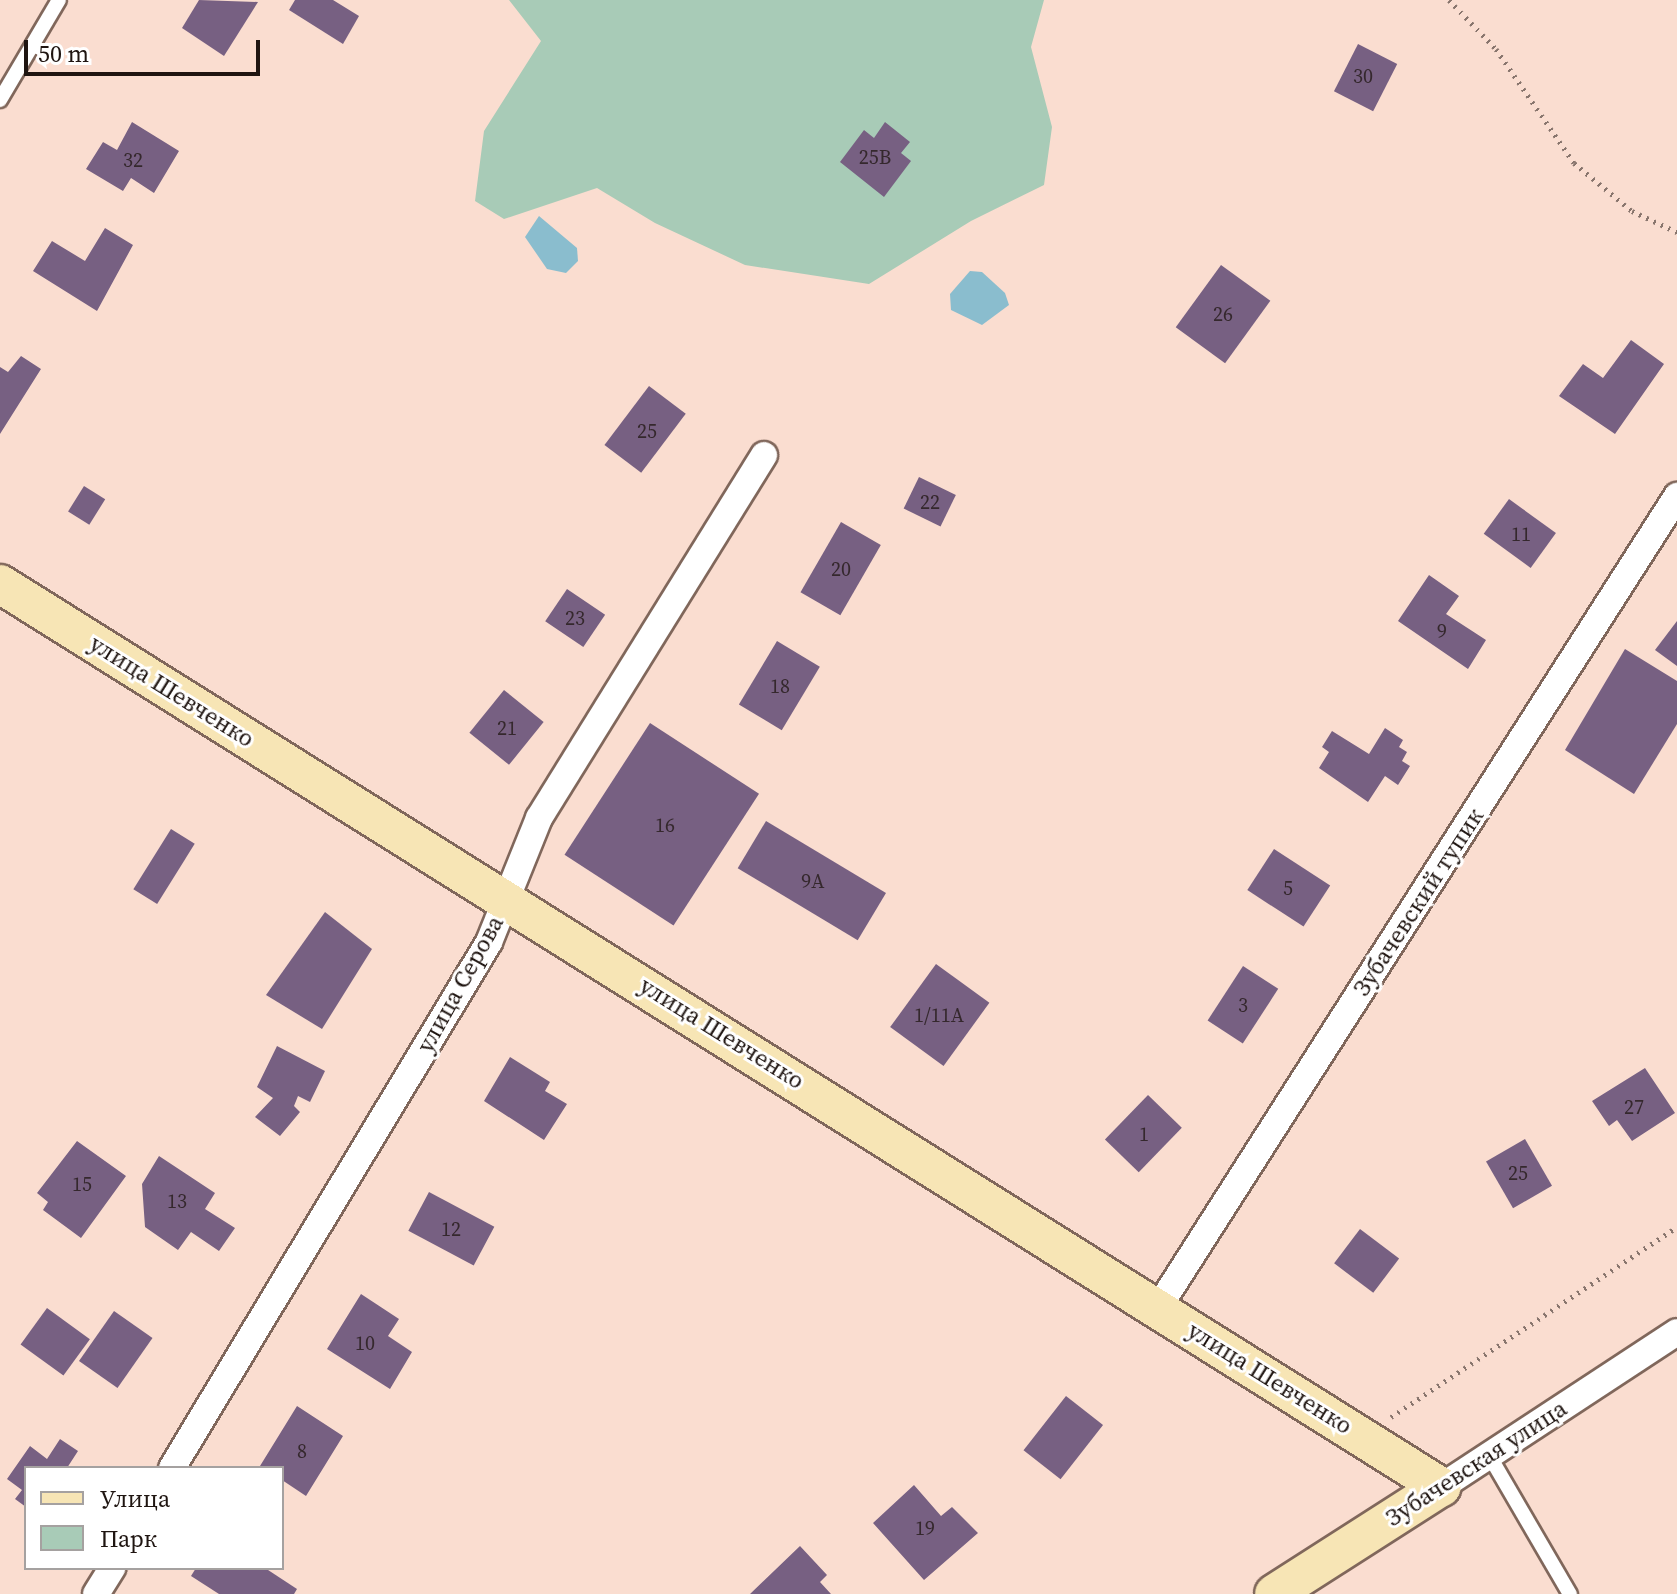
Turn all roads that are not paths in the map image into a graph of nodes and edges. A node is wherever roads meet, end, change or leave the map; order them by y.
1 (59, 0) edge
2 (0, 100) edge
3 (764, 455) dead end
4 (1677, 496) edge
5 (0, 584) edge
6 (506, 898) junction
7 (1158, 1308) junction
8 (1677, 1332) edge
9 (1489, 1455) junction
10 (173, 1466) edge
11 (1441, 1487) junction
12 (111, 1570) edge
13 (96, 1594) edge
14 (1274, 1594) edge
15 (1570, 1594) edge

1 - 2 lane
3 - 6 street, улица Серова
4 - 7 street, Зубачевский тупик
5 - 6 street, улица Шевченко
6 - 7 street, улица Шевченко
6 - 10 street, улица Серова
7 - 11 street, улица Шевченко
8 - 9 street, Зубачевская улица
9 - 11 street, Зубачевская улица
9 - 15 lane
11 - 14 street, Зубачевская улица
12 - 13 street

